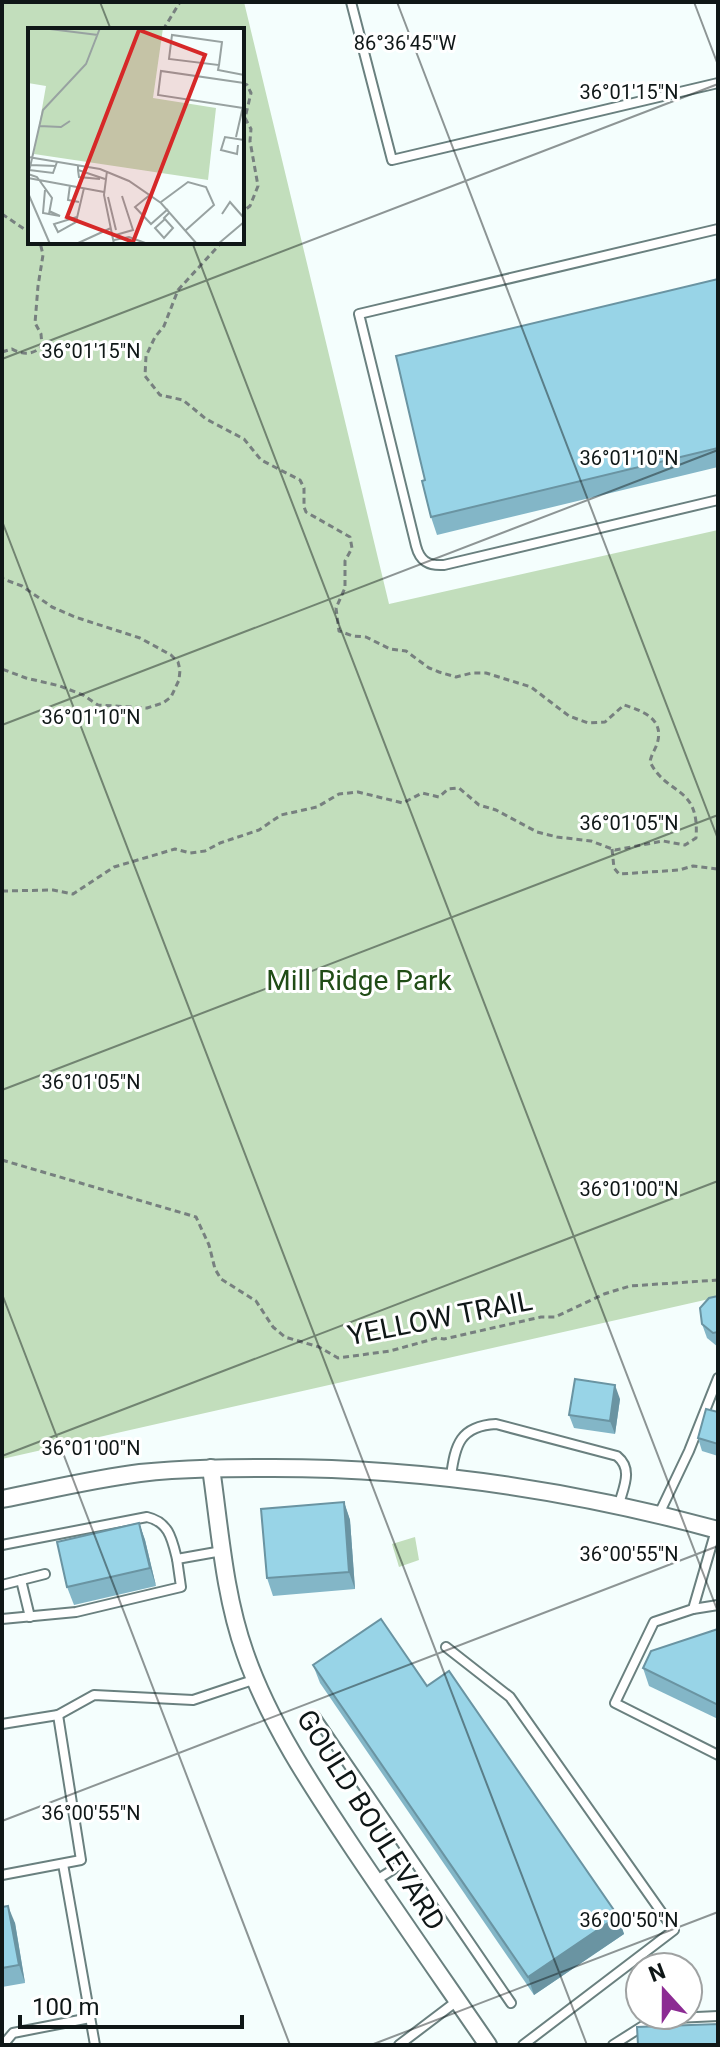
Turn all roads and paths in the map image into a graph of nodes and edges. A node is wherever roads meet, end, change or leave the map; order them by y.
1 (180, 2) edge
2 (351, 2) edge
3 (164, 28) edge
4 (718, 83) edge
5 (244, 84) edge
6 (244, 210) edge
7 (2, 214) edge
8 (718, 229) edge
9 (28, 232) edge
10 (40, 244) edge
11 (220, 244) edge
12 (2, 352) edge
13 (718, 500) edge
14 (2, 574) edge
15 (2, 669) edge
16 (612, 849) junction
17 (718, 869) edge
18 (2, 891) edge
19 (2, 1160) edge
20 (718, 1280) edge
21 (718, 1378) edge
22 (211, 1468) junction
23 (451, 1476) junction
24 (2, 1499) edge
25 (619, 1504) junction
26 (659, 1514) junction
27 (717, 1529) edge
28 (2, 1545) edge
29 (223, 1551) junction
30 (177, 1559) junction
31 (45, 1574) dead end
32 (21, 1580) junction
33 (2, 1585) edge
34 (718, 1605) edge
35 (693, 1609) junction
36 (30, 1617) junction
37 (2, 1619) edge
38 (446, 1647) dead end
39 (256, 1679) junction
40 (58, 1715) junction
41 (315, 1716) dead end
42 (2, 1724) edge
43 (718, 1755) edge
44 (411, 1858) junction
45 (63, 1864) junction
46 (2, 1875) edge
47 (375, 1881) junction
48 (457, 2000) junction
49 (511, 2003) dead end
50 (718, 2016) edge
51 (90, 2018) junction
52 (3, 2045) edge
53 (95, 2045) edge
54 (399, 2045) edge
55 (488, 2045) edge
56 (523, 2045) edge
57 (613, 2045) edge

1 - 3 path
2 - 4 lane
5 - 6 path
7 - 9 path
8 - 13 lane
10 - 12 path
11 - 16 path
14 - 15 path
16 - 17 path
16 - 18 path
19 - 20 path, YELLOW TRAIL
21 - 26 lane
22 - 23 street
22 - 24 street
22 - 29 street, GOULD BOULEVARD
23 - 25 street
23 - 25 lane
25 - 26 street
26 - 27 street
27 - 35 lane
28 - 30 lane
29 - 30 lane
29 - 39 street, GOULD BOULEVARD
30 - 36 lane
31 - 32 lane
32 - 33 lane
32 - 36 lane
34 - 35 lane
35 - 43 lane
36 - 37 lane
38 - 56 lane
39 - 40 lane
39 - 47 street, GOULD BOULEVARD
40 - 42 lane
40 - 45 lane
41 - 44 lane
44 - 47 lane
44 - 49 lane
45 - 46 lane
45 - 51 lane
47 - 48 street, GOULD BOULEVARD
48 - 54 lane
48 - 55 street, GOULD BOULEVARD
50 - 57 lane
51 - 52 lane
51 - 53 lane

